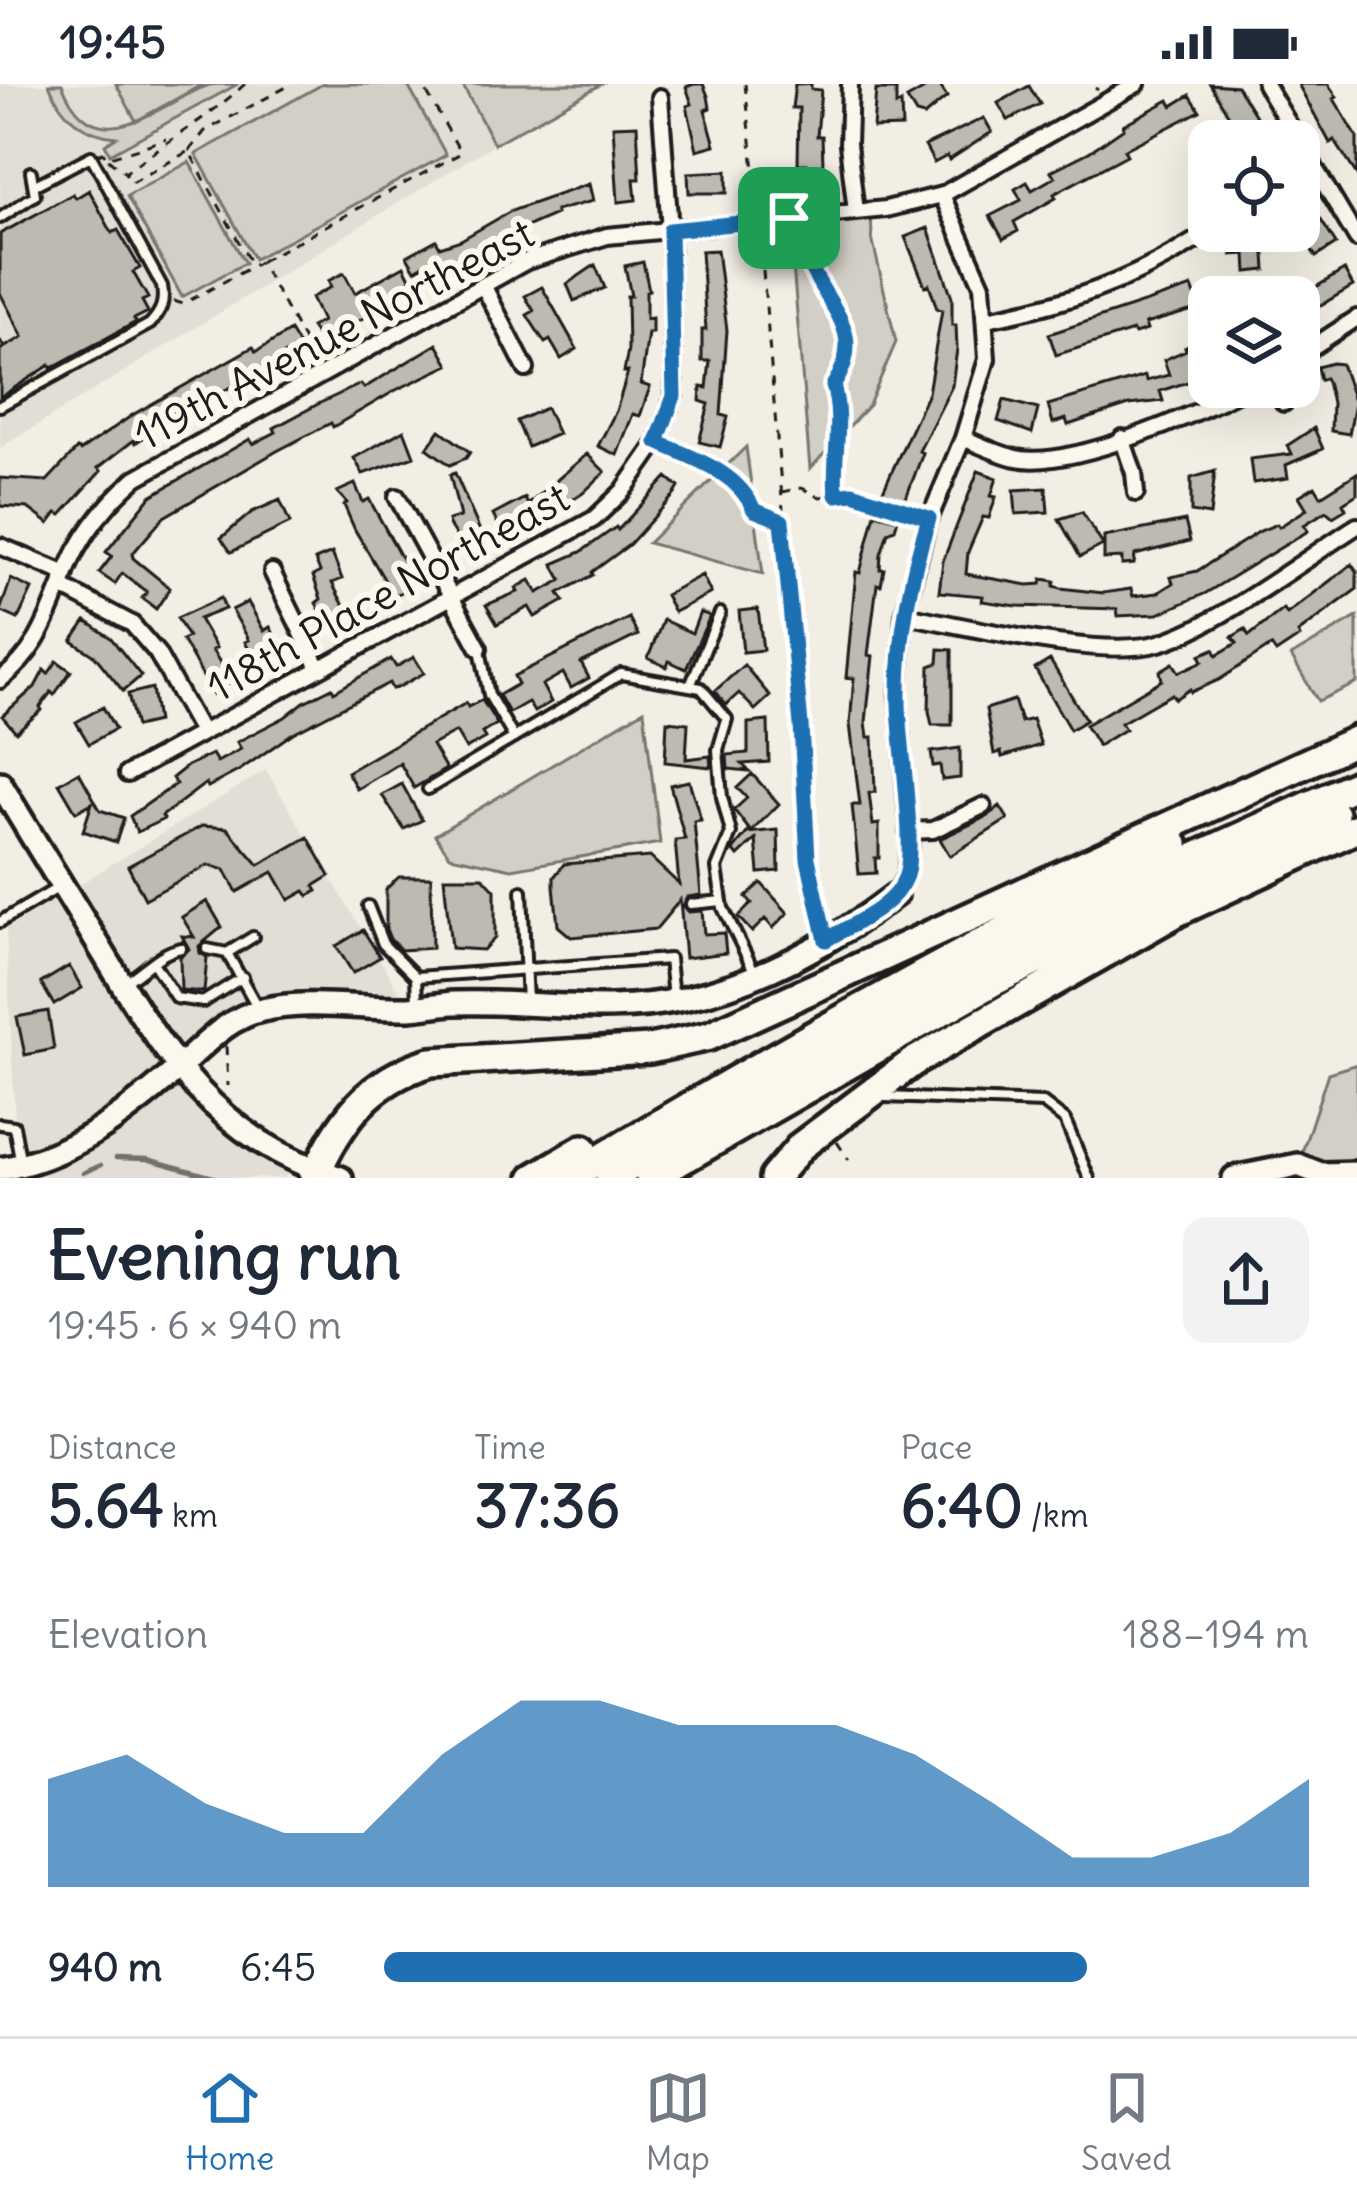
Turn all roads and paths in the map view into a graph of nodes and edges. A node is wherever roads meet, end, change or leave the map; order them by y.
1 (245, 84) edge
2 (292, 84) edge
3 (422, 84) edge
4 (745, 84) edge
5 (850, 84) edge
6 (1137, 84) edge
7 (1265, 84) edge
8 (1103, 90) edge
9 (660, 97) dead end
10 (199, 122) junction
11 (205, 131) junction
12 (171, 137) junction
13 (189, 151) junction
14 (106, 154) junction
15 (91, 156) junction
16 (31, 172) dead end
17 (125, 173) junction
18 (35, 185) junction
19 (942, 195) junction
20 (856, 212) junction
21 (811, 216) junction
22 (0, 218) edge
23 (759, 221) junction
24 (670, 230) junction
25 (1357, 239) edge
26 (1188, 244) edge
27 (260, 262) junction
28 (252, 266) junction
29 (483, 285) junction
30 (164, 298) junction
31 (1357, 318) edge
32 (987, 319) junction
33 (0, 340) edge
34 (1320, 342) edge
35 (4, 348) dead end
36 (526, 369) dead end
37 (323, 374) junction
38 (0, 406) edge
39 (1209, 408) edge
40 (963, 438) junction
41 (1122, 438) junction
42 (657, 442) junction
43 (779, 492) junction
44 (1136, 493) dead end
45 (836, 495) junction
46 (397, 497) dead end
47 (929, 518) junction
48 (782, 521) junction
49 (1357, 526) edge
50 (0, 546) edge
51 (272, 572) dead end
52 (64, 581) junction
53 (451, 596) junction
54 (720, 613) dead end
55 (904, 615) junction
56 (479, 648) joint
57 (320, 668) junction
58 (0, 680) edge
59 (691, 686) junction
60 (201, 732) junction
61 (514, 738) junction
62 (1357, 740) edge
63 (1357, 758) edge
64 (127, 774) dead end
65 (0, 783) edge
66 (1357, 784) edge
67 (428, 789) dead end
68 (1357, 803) edge
69 (983, 806) dead end
70 (1274, 820) junction
71 (1357, 828) edge
72 (908, 831) junction
73 (1160, 831) junction
74 (1252, 854) junction
75 (62, 885) junction
76 (522, 890) dead end
77 (895, 895) joint
78 (722, 901) junction
79 (691, 904) dead end
80 (368, 906) dead end
81 (0, 922) edge
82 (253, 937) dead end
83 (826, 940) junction
84 (181, 948) dead end
85 (207, 950) dead end
86 (227, 952) junction
87 (154, 964) junction
88 (526, 970) junction
89 (757, 976) junction
90 (243, 977) junction
91 (416, 977) junction
92 (122, 984) junction
93 (673, 1001) junction
94 (527, 1005) junction
95 (418, 1007) junction
96 (259, 1011) junction
97 (233, 1022) junction
98 (177, 1070) junction
99 (228, 1086) dead end
100 (0, 1124) edge
101 (836, 1125) junction
102 (850, 1160) dead end
103 (10, 1167) edge
104 (1357, 1173) edge
105 (547, 1175) edge
106 (324, 1176) edge
107 (1316, 1176) edge
108 (610, 1178) edge
109 (650, 1178) edge
110 (774, 1178) edge
111 (1089, 1178) edge
112 (1234, 1178) edge

1 - 10 path
2 - 11 path
3 - 27 path
4 - 23 path
5 - 20 street
6 - 8 street, 119th Avenue Northeast
7 - 25 street
8 - 19 street, 119th Avenue Northeast
9 - 24 street, 118th Place Northeast
10 - 11 path
10 - 12 path
11 - 13 path
12 - 14 path
12 - 17 path
13 - 17 path
13 - 28 path
14 - 15 path
14 - 17 path
15 - 18 lane
15 - 30 lane
16 - 18 lane
18 - 22 lane
19 - 20 street, 119th Avenue Northeast
19 - 32 street
20 - 21 street, 119th Avenue Northeast
21 - 23 street, 119th Avenue Northeast
21 - 45 path
23 - 24 street, 119th Avenue Northeast
23 - 43 path
24 - 29 street, 119th Avenue Northeast
24 - 42 street, 118th Place Northeast
26 - 32 street
27 - 28 path
27 - 37 path
28 - 30 path
29 - 36 street
29 - 37 street, 119th Avenue Northeast
30 - 38 lane
31 - 34 street
32 - 40 street
33 - 35 path
37 - 52 street, 119th Avenue Northeast
39 - 41 street
40 - 41 street
40 - 47 street
41 - 44 street
42 - 48 path
42 - 53 street, 118th Place Northeast
43 - 45 path
43 - 48 path
45 - 47 path
46 - 53 street
47 - 55 street
48 - 83 path
49 - 55 street
50 - 52 street
51 - 57 street
52 - 58 street, 119th Avenue Northeast
52 - 60 street
53 - 56 street
53 - 57 street, 118th Place Northeast
54 - 59 lane
55 - 72 street
56 - 61 lane
57 - 60 street, 118th Place Northeast
59 - 61 lane
59 - 78 lane
60 - 64 street, 118th Place Northeast
61 - 67 lane
62 - 73 highway
63 - 105 highway
65 - 75 street
66 - 70 highway
68 - 74 highway
69 - 72 street
70 - 74 highway
70 - 108 highway
71 - 101 highway
72 - 77 street
73 - 105 highway
73 - 106 highway
74 - 109 highway
75 - 81 lane
75 - 92 street
76 - 88 lane
77 - 83 street
78 - 79 lane
78 - 89 lane
80 - 91 lane
82 - 86 lane
83 - 89 street
84 - 87 lane
85 - 86 lane
86 - 90 lane
87 - 90 lane
87 - 92 lane
88 - 91 lane
88 - 93 lane
88 - 94 lane
89 - 93 street
90 - 96 lane
91 - 95 lane
92 - 98 street
93 - 94 street
94 - 95 street
95 - 96 street
96 - 97 street
97 - 98 street
97 - 99 path
98 - 103 street
98 - 106 street
100 - 103 lane
101 - 102 path
101 - 110 highway
101 - 111 lane
104 - 107 street
107 - 112 street

